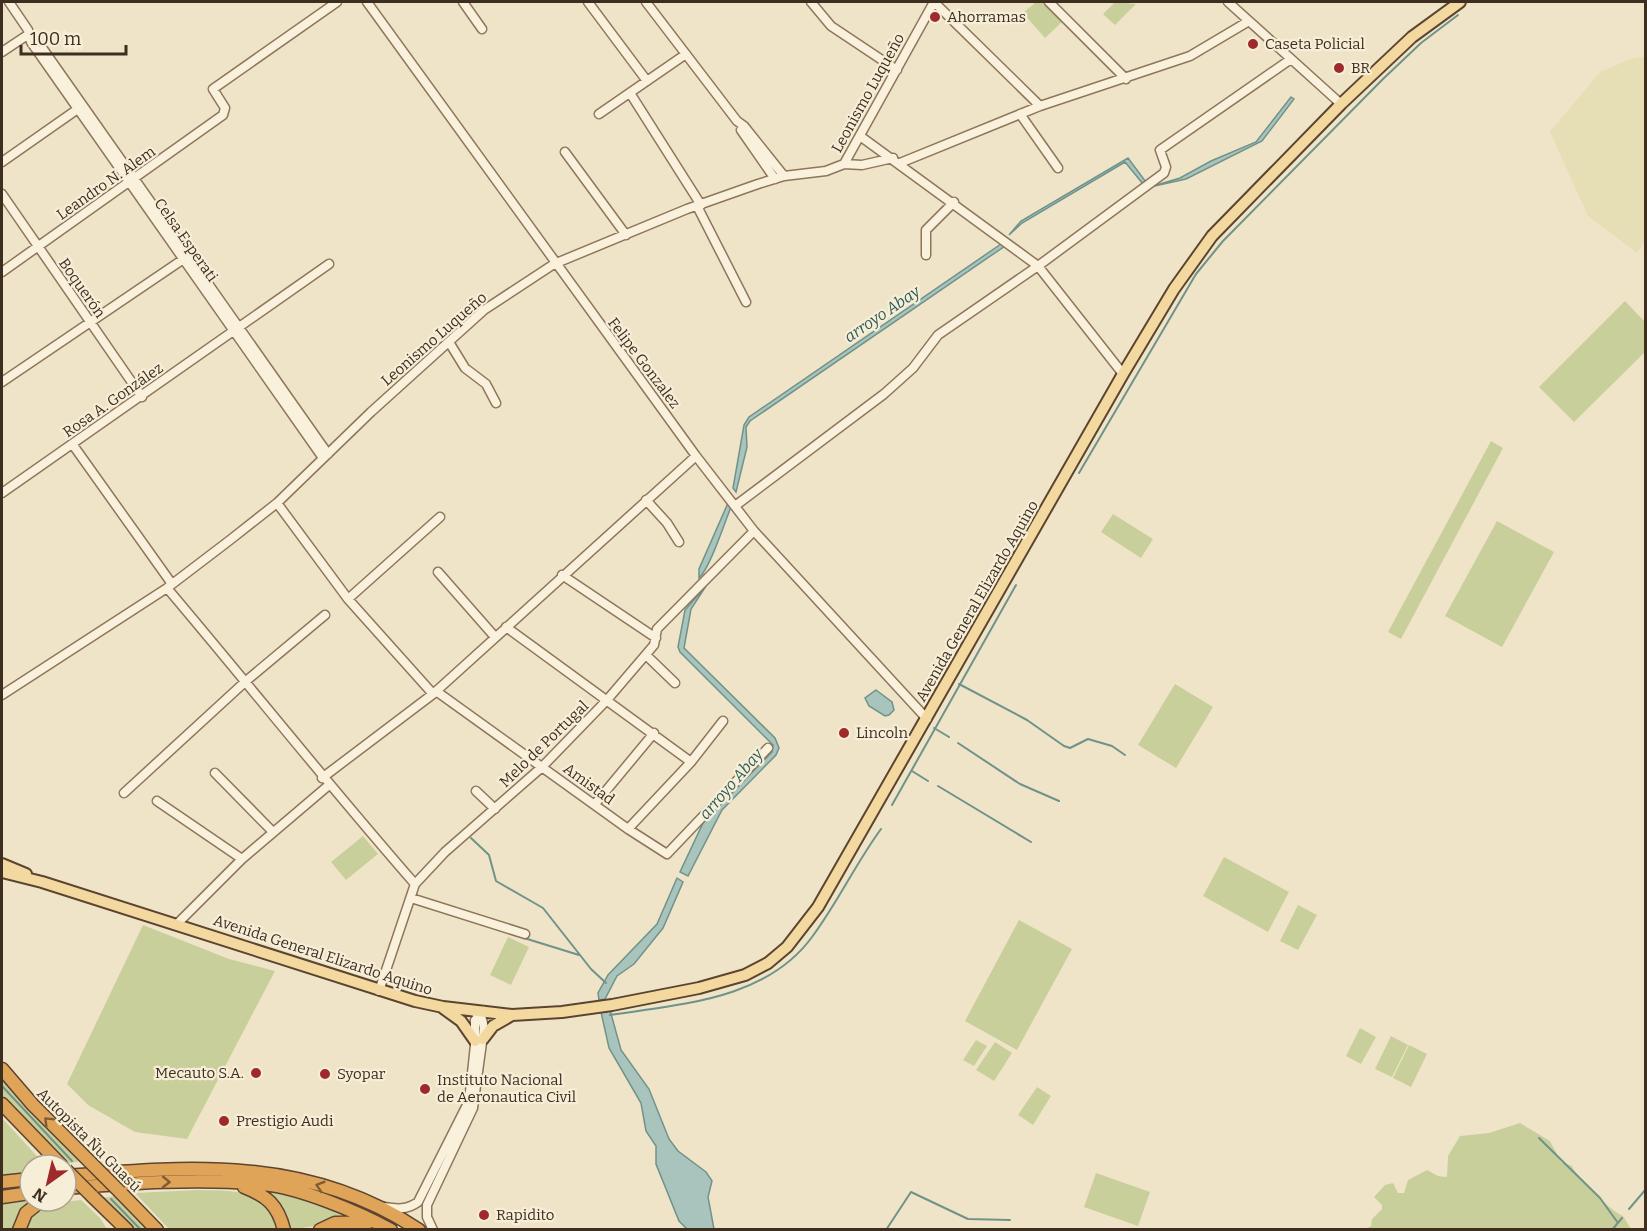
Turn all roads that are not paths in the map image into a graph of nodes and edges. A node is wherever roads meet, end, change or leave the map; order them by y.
1 (9, 2) edge
2 (337, 2) edge
3 (367, 2) edge
4 (464, 2) edge
5 (591, 2) edge
6 (646, 2) edge
7 (811, 2) edge
8 (934, 2) edge
9 (1049, 2) edge
10 (1228, 2) edge
11 (1460, 2) edge
12 (1249, 21) junction
13 (482, 29) dead end
14 (30, 35) junction
15 (2, 52) edge
16 (686, 54) junction
17 (1291, 59) junction
18 (897, 70) junction
19 (1126, 79) junction
20 (647, 81) junction
21 (630, 93) junction
22 (1341, 104) junction
23 (1040, 106) junction
24 (80, 108) junction
25 (599, 114) dead end
26 (1020, 114) junction
27 (860, 136) junction
28 (565, 152) dead end
29 (897, 161) junction
30 (2, 162) edge
31 (844, 164) junction
32 (1058, 168) dead end
33 (780, 178) junction
34 (132, 181) junction
35 (2, 194) edge
36 (954, 202) junction
37 (699, 205) junction
38 (626, 235) junction
39 (37, 247) junction
40 (926, 255) dead end
41 (185, 257) junction
42 (329, 264) dead end
43 (554, 264) junction
44 (1038, 266) junction
45 (2, 272) edge
46 (746, 302) dead end
47 (90, 322) junction
48 (236, 329) junction
49 (449, 342) junction
50 (1123, 374) junction
51 (2, 382) edge
52 (142, 398) junction
53 (495, 403) dead end
54 (73, 445) junction
55 (325, 456) junction
56 (696, 456) junction
57 (2, 494) edge
58 (646, 500) junction
59 (277, 503) junction
60 (735, 506) junction
61 (440, 517) dead end
62 (754, 531) junction
63 (679, 542) dead end
64 (438, 572) dead end
65 (562, 575) junction
66 (169, 586) junction
67 (348, 599) junction
68 (325, 615) dead end
69 (506, 627) junction
70 (495, 637) junction
71 (656, 638) junction
72 (646, 655) junction
73 (246, 681) junction
74 (675, 683) dead end
75 (435, 693) junction
76 (2, 695) edge
77 (607, 700) junction
78 (927, 719) junction
79 (723, 721) dead end
80 (654, 733) junction
81 (768, 748) dead end
82 (691, 762) junction
83 (542, 767) junction
84 (215, 773) dead end
85 (326, 782) junction
86 (476, 791) dead end
87 (124, 793) dead end
88 (157, 801) dead end
89 (595, 804) junction
90 (495, 809) junction
91 (628, 829) junction
92 (272, 831) junction
93 (242, 859) junction
94 (2, 864) edge
95 (2, 872) edge
96 (42, 882) junction
97 (415, 884) junction
98 (411, 898) junction
99 (177, 924) junction
100 (525, 934) dead end
101 (379, 991) junction
102 (443, 1007) junction
103 (478, 1011) junction
104 (512, 1015) junction
105 (479, 1040) junction
106 (2, 1069) edge
107 (2, 1104) edge
108 (2, 1111) edge
109 (13, 1117) junction
110 (49, 1153) edge
111 (78, 1175) edge
112 (18, 1180) edge
113 (2, 1182) edge
114 (78, 1182) edge
115 (228, 1183) junction
116 (78, 1187) edge
117 (18, 1195) edge
118 (2, 1197) edge
119 (375, 1206) junction
120 (104, 1208) junction
121 (26, 1213) edge
122 (375, 1221) junction
123 (19, 1230) edge
124 (111, 1230) edge
125 (127, 1230) edge
126 (157, 1230) edge
127 (284, 1230) edge
128 (320, 1230) edge
129 (391, 1230) edge
130 (419, 1230) edge
131 (433, 1230) edge

1 - 14 street, Celsa Esperati
2 - 34 street, Leandro N. Alem
3 - 43 street, Felipe Gonzalez
4 - 13 street
5 - 20 street
6 - 16 street
7 - 18 street
8 - 18 street, Leonismo Luqueño
8 - 23 street
9 - 19 street
10 - 12 street
11 - 22 main road, Avenida General Elizardo Aquino
12 - 17 street
12 - 19 street
14 - 15 street
14 - 24 street, Celsa Esperati
16 - 20 street
16 - 33 street
17 - 22 street
17 - 44 street
18 - 27 street, Leonismo Luqueño
19 - 23 street
20 - 21 street
21 - 25 street
21 - 37 street
22 - 50 main road, Avenida General Elizardo Aquino
23 - 26 street
24 - 30 street
24 - 34 street, Celsa Esperati
26 - 29 street
26 - 32 street
27 - 29 street
27 - 31 street, Leonismo Luqueño
28 - 38 street
29 - 31 street
29 - 36 street
31 - 33 street, Leonismo Luqueño
33 - 37 street, Leonismo Luqueño
34 - 39 street, Leandro N. Alem
34 - 41 street, Celsa Esperati
35 - 39 street, Boquerón
36 - 40 street
36 - 44 street
37 - 38 street, Leonismo Luqueño
37 - 46 street
38 - 43 street, Leonismo Luqueño
39 - 45 street, Leandro N. Alem
39 - 47 street, Boquerón
41 - 47 street
41 - 48 street, Celsa Esperati
42 - 48 street, Rosa A. González
43 - 49 street, Leonismo Luqueño
43 - 56 street, Felipe Gonzalez
44 - 50 street
44 - 60 street
47 - 51 street
47 - 52 street, Boquerón
48 - 52 street, Rosa A. González
48 - 55 street, Celsa Esperati
49 - 53 street
49 - 55 street, Leonismo Luqueño
50 - 78 main road, Avenida General Elizardo Aquino
52 - 54 street, Rosa A. González
54 - 57 street, Rosa A. González
54 - 66 street
55 - 59 street, Leonismo Luqueño
56 - 58 street
56 - 60 street, Felipe Gonzalez
58 - 63 street
58 - 65 street
59 - 66 street, Leonismo Luqueño
59 - 67 street, Amistad
60 - 62 street, Felipe Gonzalez
61 - 67 street
62 - 71 street, Melo de Portugal
62 - 78 street, Felipe Gonzalez
64 - 70 street
65 - 69 street
65 - 71 street
66 - 73 street
66 - 76 street, Leonismo Luqueño
67 - 75 street, Amistad
68 - 73 street
69 - 70 street
69 - 77 street
70 - 75 street
71 - 72 street, Melo de Portugal
72 - 74 street
72 - 77 street, Melo de Portugal
73 - 85 street
73 - 87 street
75 - 83 street, Amistad
75 - 85 street
77 - 80 street
77 - 83 street, Melo de Portugal
78 - 104 main road, Avenida General Elizardo Aquino
79 - 82 street
80 - 82 street
80 - 89 street
81 - 91 street, Amistad
82 - 91 street
83 - 89 street, Amistad
83 - 90 street, Melo de Portugal
84 - 92 street
85 - 92 street
85 - 97 street
86 - 90 street
88 - 93 street
89 - 91 street, Amistad
90 - 97 street, Melo de Portugal
92 - 93 street
93 - 99 street
94 - 96 main road, Avenida General Elizardo Aquino
95 - 96 main road, Avenida General Elizardo Aquino
96 - 99 main road, Avenida General Elizardo Aquino
97 - 98 street, Melo de Portugal
98 - 100 street
98 - 101 street, Melo de Portugal
99 - 101 main road, Avenida General Elizardo Aquino
101 - 102 main road, Avenida General Elizardo Aquino
102 - 103 main road, Avenida General Elizardo Aquino
102 - 105 main road
103 - 104 main road, Avenida General Elizardo Aquino
103 - 105 street
104 - 105 main road
105 - 119 street
105 - 131 street
126 -> 106 highway, Autopista Ñu Guasú, bridge
107 - 109 highway
108 - 109 highway
109 - 110 highway
119 -> 111 highway
112 - 113 highway
114 - 120 highway, bridge
116 -> 115 highway
115 - 122 highway
115 - 127 highway
117 - 118 highway
119 - 130 highway
120 - 124 highway
120 - 125 highway
121 - 123 highway
122 - 128 highway
122 - 129 highway

